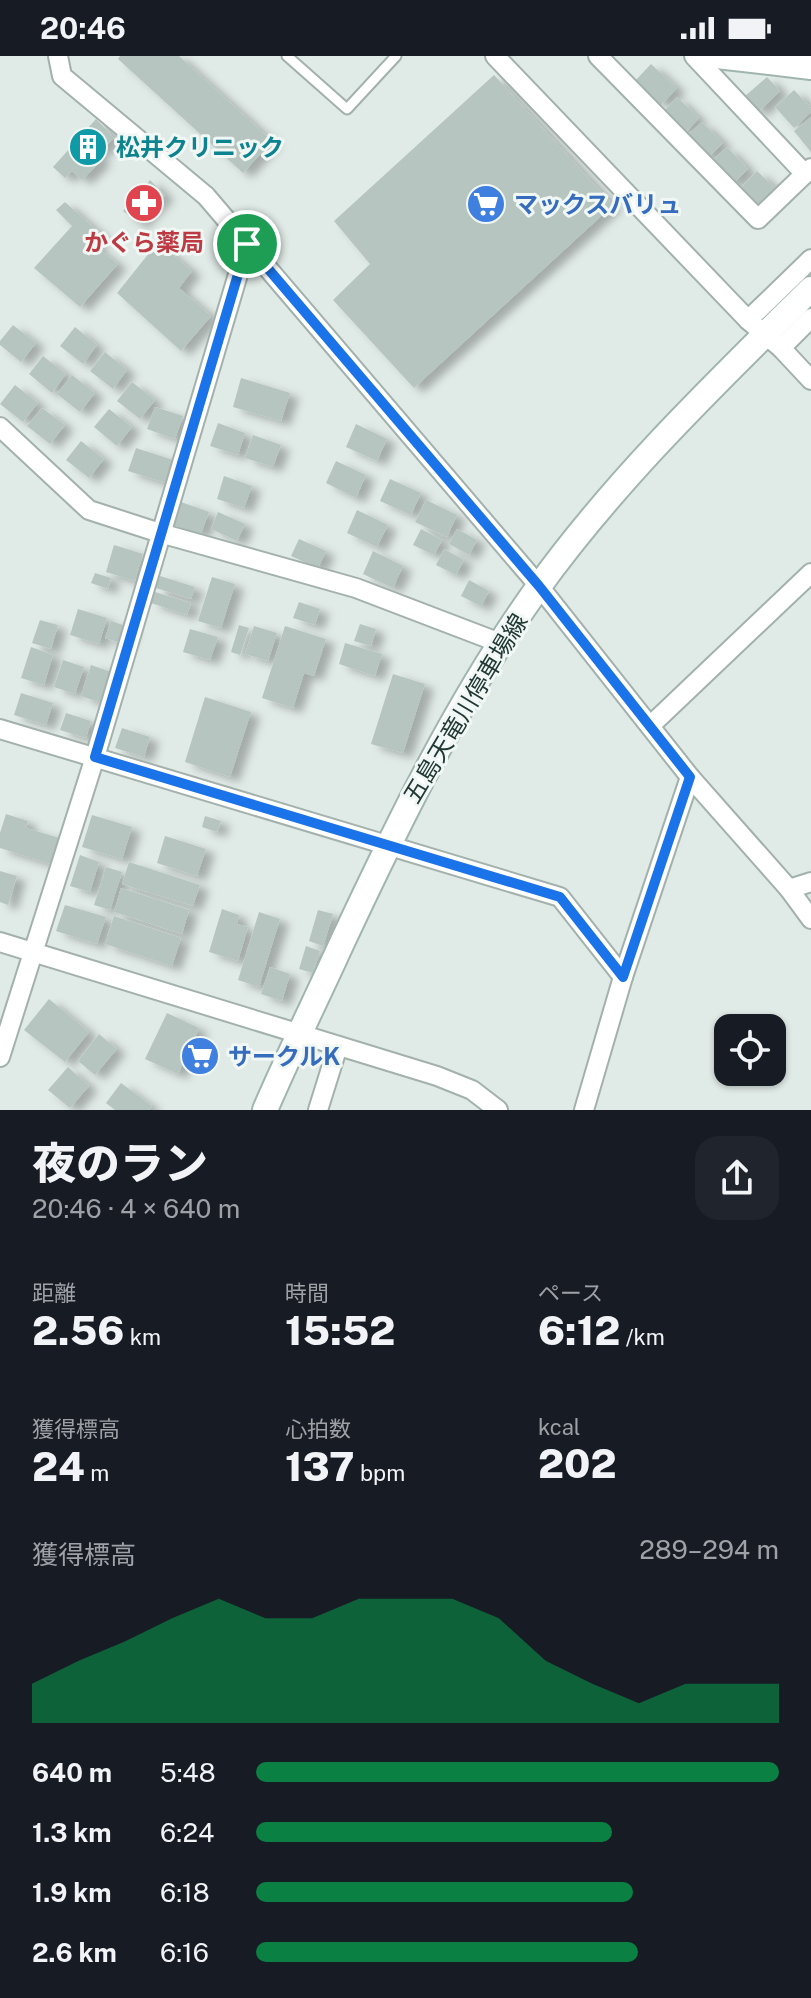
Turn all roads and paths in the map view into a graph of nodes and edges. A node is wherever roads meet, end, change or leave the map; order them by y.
1 (58, 56) edge
2 (287, 56) edge
3 (396, 56) edge
4 (495, 56) edge
5 (598, 56) edge
6 (694, 56) edge
7 (717, 56) edge
8 (811, 67) edge
9 (808, 171) edge
10 (247, 244) junction
11 (811, 259) edge
12 (811, 289) edge
13 (811, 318) edge
14 (767, 332) junction
15 (811, 380) edge
16 (0, 427) edge
17 (160, 533) junction
18 (811, 573) edge
19 (539, 586) junction
20 (500, 643) junction
21 (650, 726) junction
22 (0, 729) edge
23 (95, 757) junction
24 (690, 777) junction
25 (388, 845) junction
26 (811, 882) edge
27 (789, 889) junction
28 (811, 919) edge
29 (0, 942) edge
30 (32, 953) junction
31 (623, 977) junction
32 (298, 1034) junction
33 (338, 1046) junction
34 (0, 1057) edge
35 (265, 1110) edge
36 (318, 1110) edge
37 (498, 1110) edge
38 (584, 1110) edge

1 - 10 street
2 - 3 lane
4 - 14 street
5 - 9 street
6 - 9 street
7 - 8 main road
10 - 17 street
10 - 19 street
11 - 14 street
12 - 14 main road, 五島天竜川停車場線
13 - 14 street
14 - 15 street
14 - 19 main road, 五島天竜川停車場線
16 - 17 street
17 - 20 street
17 - 23 street
18 - 21 street
19 - 20 main road, 五島天竜川停車場線
19 - 21 street
20 - 25 main road, 五島天竜川停車場線
21 - 24 street
22 - 23 street
23 - 25 street
23 - 30 street
24 - 27 street
24 - 31 street
25 - 31 street
25 - 32 main road, 五島天竜川停車場線
26 - 27 street
27 - 28 street
29 - 30 street
30 - 32 street
30 - 34 street
31 - 38 street
32 - 33 street
32 - 35 main road, 五島天竜川停車場線
33 - 36 street
33 - 37 street

